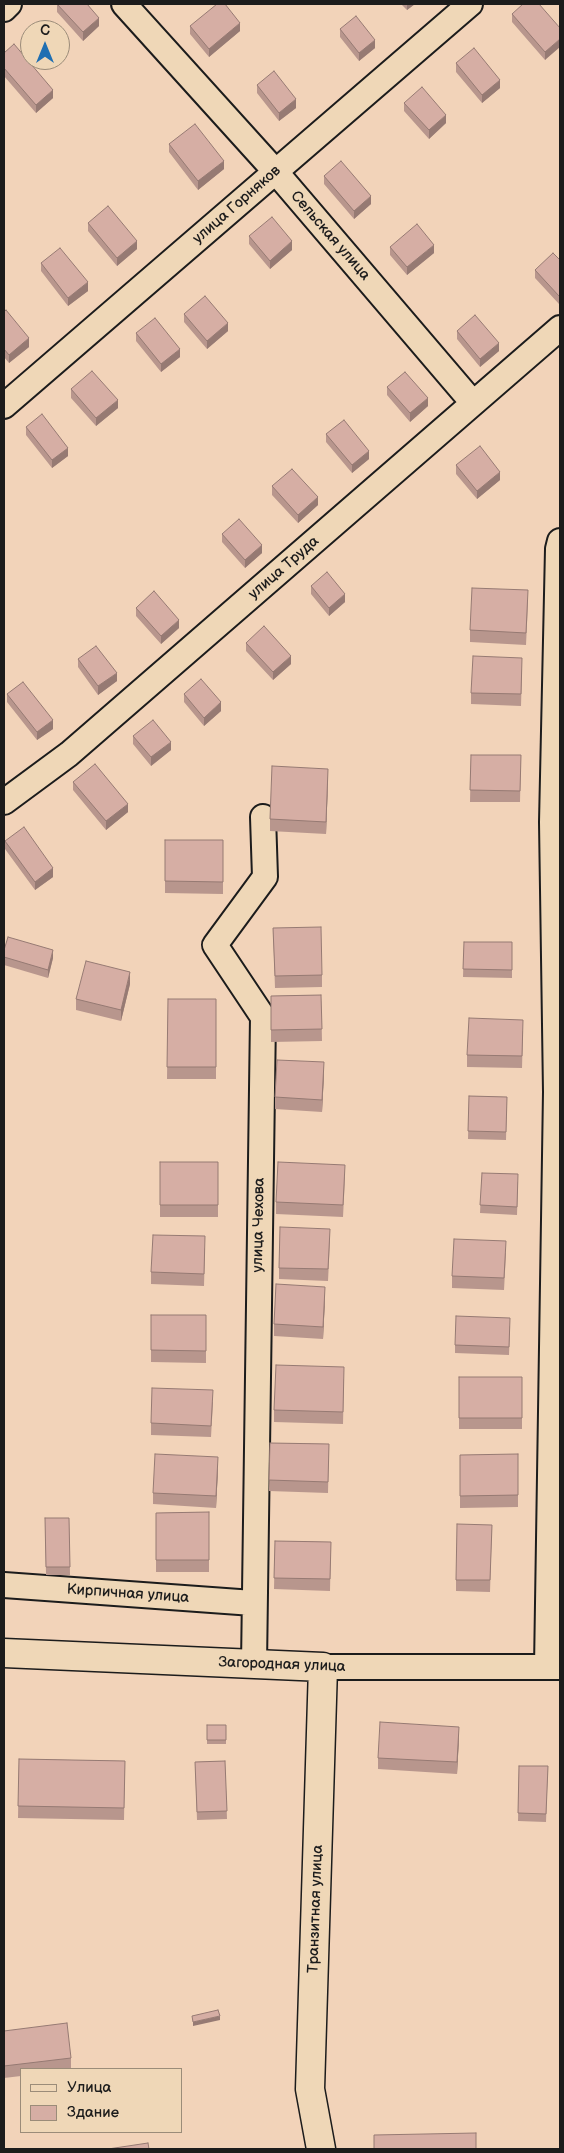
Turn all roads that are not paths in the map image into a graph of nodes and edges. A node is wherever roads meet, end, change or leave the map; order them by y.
1 (9, 4) edge
2 (124, 4) edge
3 (470, 4) edge
4 (4, 9) edge
5 (275, 172) junction
6 (560, 328) edge
7 (473, 403) junction
8 (4, 406) edge
9 (560, 541) edge
10 (4, 802) edge
11 (263, 817) dead end
12 (556, 822) edge
13 (4, 1584) edge
14 (253, 1603) junction
15 (4, 1653) edge
16 (254, 1664) junction
17 (323, 1667) junction
18 (554, 1667) edge
19 (321, 2149) edge

1 - 4 street
2 - 5 street, Сельская улица
3 - 5 street, улица Горняков
5 - 7 street, Сельская улица
5 - 8 street, улица Горняков
6 - 7 street, улица Труда
7 - 10 street, улица Труда
9 - 12 street
11 - 14 street, улица Чехова
12 - 18 street
13 - 14 street, Кирпичная улица
14 - 16 street, улица Чехова
15 - 16 main road, Загородная улица
16 - 17 main road, Загородная улица
17 - 18 street, Загородная улица
17 - 19 main road, Транзитная улица

